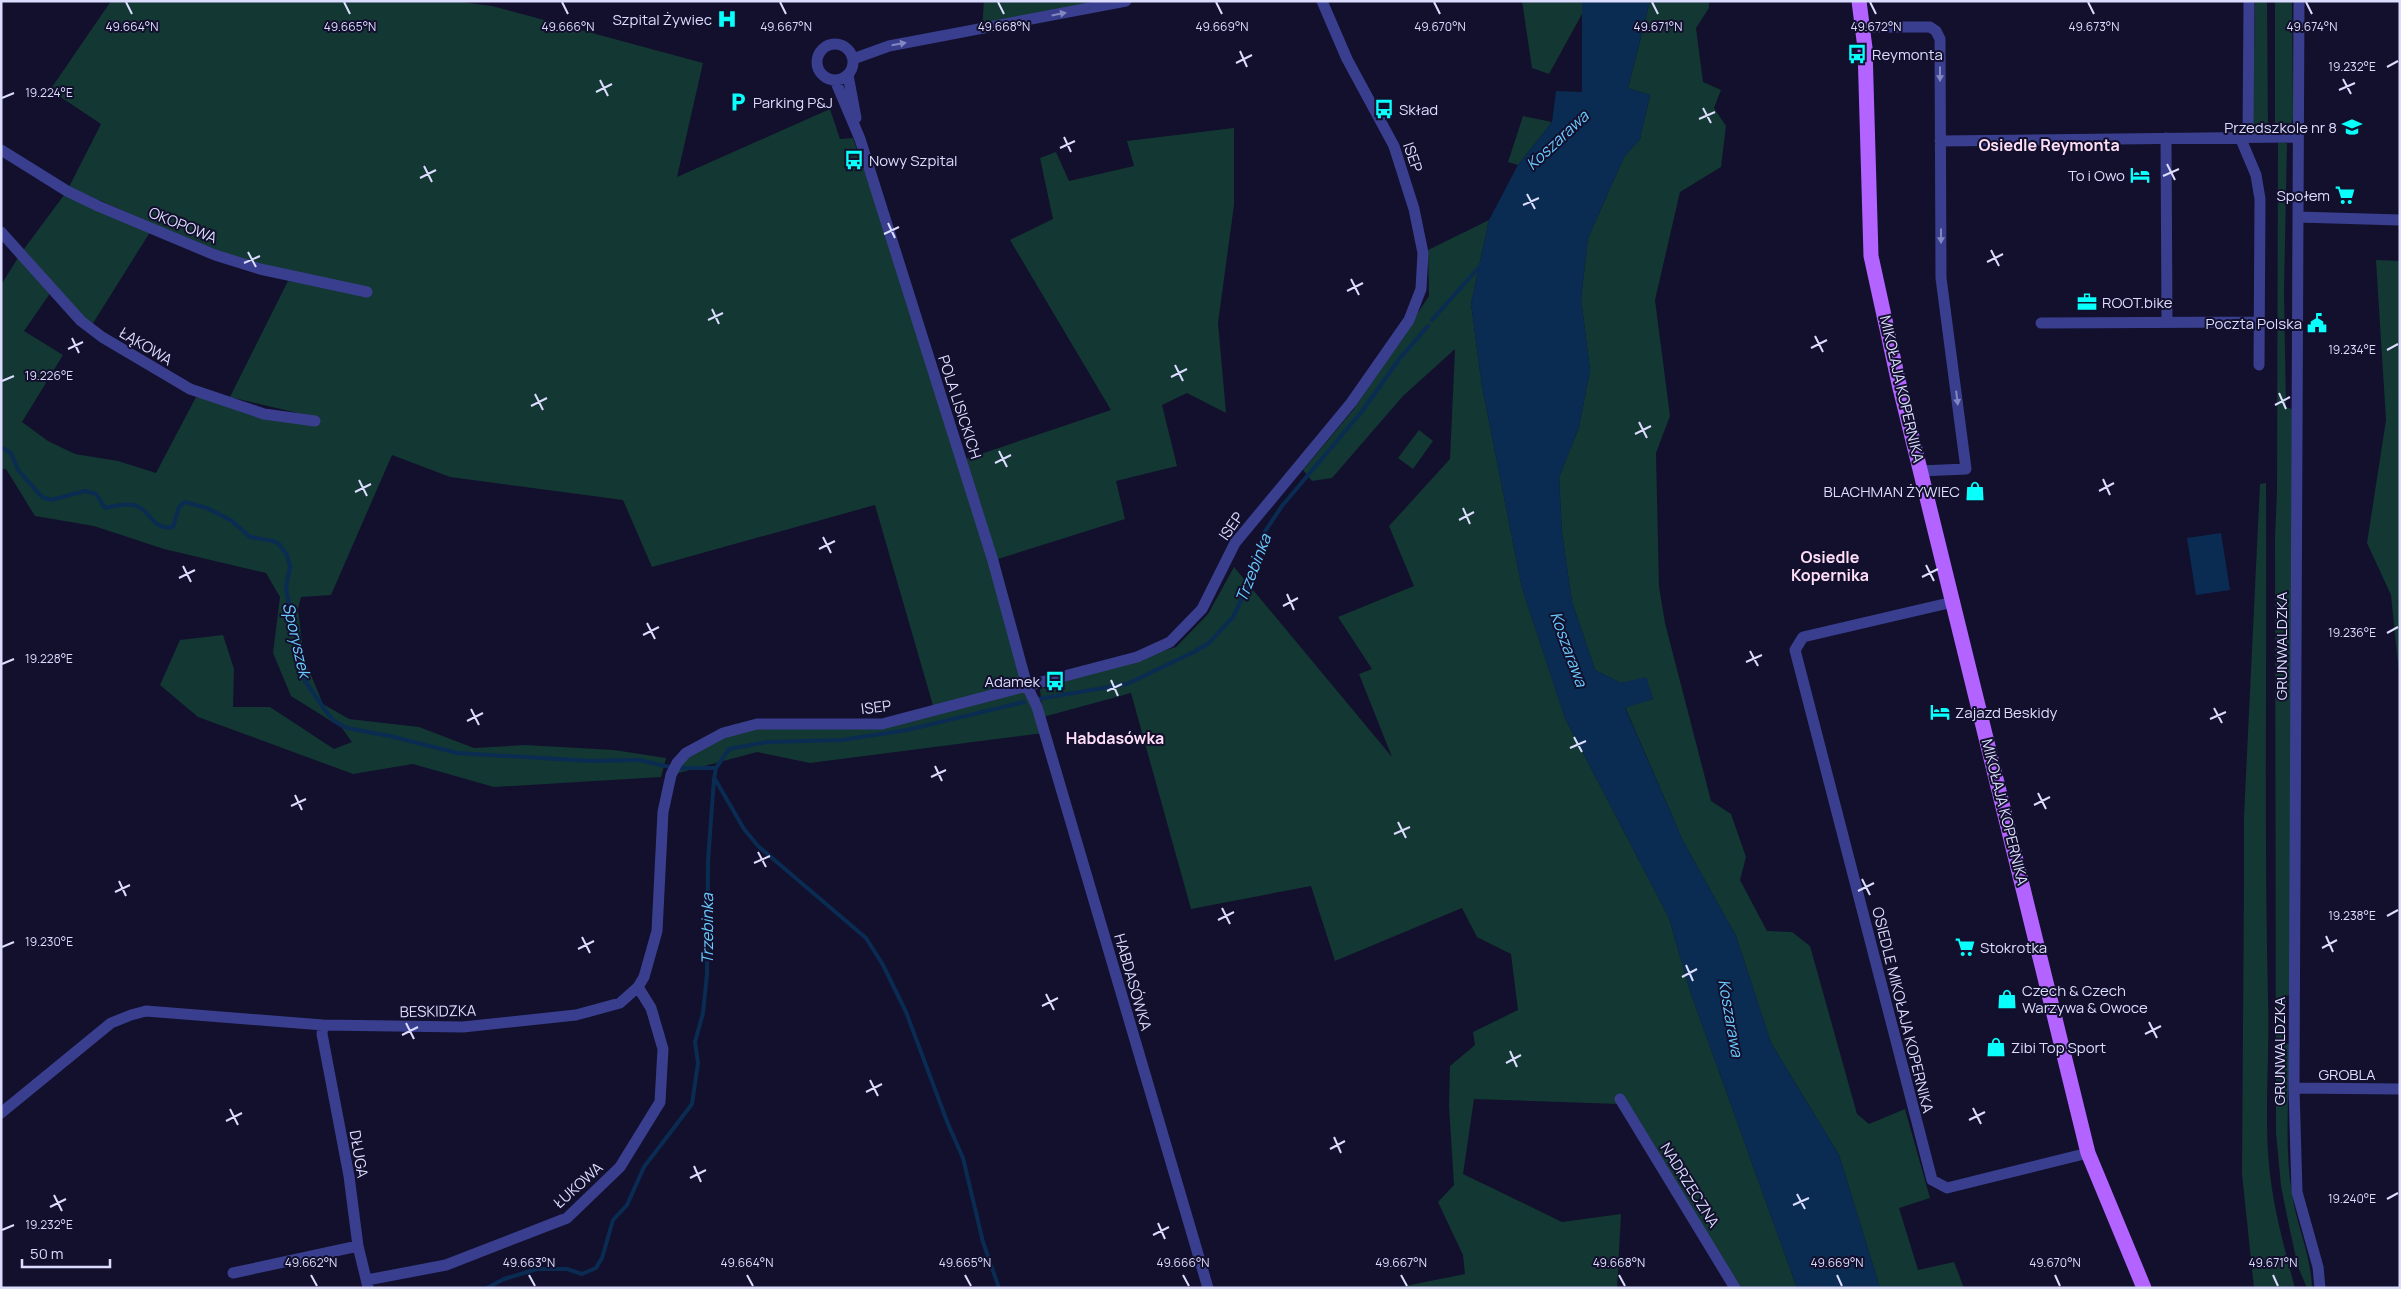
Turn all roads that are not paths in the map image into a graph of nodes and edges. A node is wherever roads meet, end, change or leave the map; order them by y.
1 (1126, 1) edge
2 (1322, 1) edge
3 (1859, 1) edge
4 (2249, 1) edge
5 (2299, 1) edge
6 (1862, 27) junction
7 (853, 59) junction
8 (848, 75) junction
9 (835, 80) junction
10 (2244, 137) junction
11 (2298, 137) junction
12 (2166, 138) junction
13 (860, 140) junction
14 (1940, 141) junction
15 (1, 150) edge
16 (2298, 217) junction
17 (2400, 220) edge
18 (1, 232) edge
19 (367, 292) dead end
20 (2167, 322) junction
21 (2259, 322) junction
22 (2041, 323) dead end
23 (2259, 365) dead end
24 (314, 422) dead end
25 (1920, 471) junction
26 (1953, 602) junction
27 (1027, 686) junction
28 (703, 742) joint
29 (638, 987) junction
30 (323, 1026) junction
31 (2294, 1088) junction
32 (2400, 1088) edge
33 (1620, 1099) dead end
34 (1, 1114) edge
35 (2088, 1153) junction
36 (358, 1246) junction
37 (233, 1273) dead end
38 (368, 1284) edge
39 (1208, 1288) edge
40 (1735, 1288) edge
41 (2144, 1288) edge
42 (2320, 1288) edge

7 -> 1 street
2 - 27 street, ISEP
3 - 6 main road, MIKOŁAJA KOPERNIKA
4 - 10 street
5 - 11 street, GRUNWALDZKA
6 -> 14 street
6 - 25 main road, MIKOŁAJA KOPERNIKA
7 - 8 street
7 - 9 street
8 - 9 street
8 - 13 street, POLA LISICKICH
9 - 13 street, POLA LISICKICH
10 - 11 street
10 - 12 street
10 - 21 street
11 - 16 street, GRUNWALDZKA
12 - 14 street
12 - 20 street
13 - 27 street, POLA LISICKICH
14 -> 25 street
15 - 19 street, OKOPOWA
16 - 17 street
16 - 31 street, GRUNWALDZKA
18 - 24 street, ŁĄKOWA
20 - 21 street
20 - 22 street
21 - 23 street
25 - 26 main road, MIKOŁAJA KOPERNIKA
26 - 35 main road, MIKOŁAJA KOPERNIKA
26 - 35 street, OSIEDLE MIKOŁAJA KOPERNIKA
27 - 28 street, ISEP
27 - 39 street, HABDASÓWKA
28 - 29 street, BESKIDZKA
29 - 30 street, BESKIDZKA
29 - 38 street, ŁUKOWA
30 - 34 street, BESKIDZKA
30 - 36 street, DŁUGA
31 - 32 street, GROBLA
31 - 42 street, GRUNWALDZKA
33 - 40 street, NADRZECZNA
35 - 41 main road, MIKOŁAJA KOPERNIKA
36 - 37 street
36 - 38 street, DŁUGA

